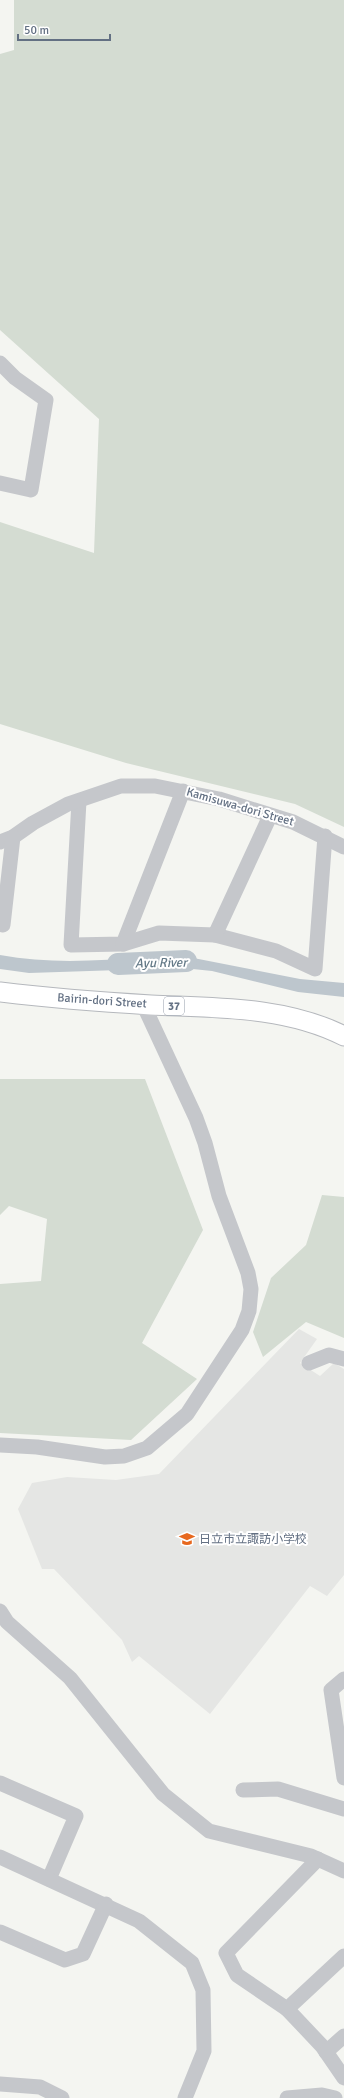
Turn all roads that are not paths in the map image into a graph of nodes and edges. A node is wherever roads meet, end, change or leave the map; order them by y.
1 (0, 363) edge
2 (0, 483) edge
3 (183, 791) junction
4 (79, 801) junction
5 (270, 816) junction
6 (325, 836) junction
7 (6, 840) edge
8 (344, 847) edge
9 (3, 926) dead end
10 (215, 935) junction
11 (123, 944) junction
12 (0, 992) edge
13 (143, 1004) junction
14 (344, 1036) edge
15 (344, 1359) edge
16 (309, 1363) dead end
17 (0, 1445) edge
18 (0, 1611) edge
19 (344, 1679) edge
20 (344, 1778) edge
21 (0, 1783) edge
22 (243, 1790) dead end
23 (344, 1809) edge
24 (0, 1857) edge
25 (318, 1859) junction
26 (344, 1871) edge
27 (49, 1879) junction
28 (106, 1904) junction
29 (0, 1932) edge
30 (344, 1956) edge
31 (288, 2009) junction
32 (344, 2036) edge
33 (326, 2052) junction
34 (344, 2078) edge
35 (0, 2084) edge
36 (62, 2098) edge
37 (185, 2098) edge
38 (287, 2098) edge
39 (334, 2098) edge

1 - 2 street
3 - 4 street, Kamisuwa-dori Street
3 - 5 street, Kamisuwa-dori Street
3 - 11 street
4 - 7 street, Kamisuwa-dori Street
4 - 11 street
5 - 6 street, Kamisuwa-dori Street
5 - 10 street
6 - 8 street, Kamisuwa-dori Street
6 - 10 street
7 - 9 street
10 - 11 street
12 - 13 main road, Bairin-dori Street / 37
13 - 14 main road, Bairin-dori Street / 37
13 - 17 street
15 - 16 street
18 - 25 street
19 - 20 street
21 - 27 street
22 - 23 street
24 - 27 street
25 - 26 street
25 - 31 street
27 - 28 street
28 - 29 street
28 - 37 street
30 - 31 street
31 - 33 street
32 - 33 street
33 - 34 street
34 - 39 street
35 - 36 street
38 - 39 street

